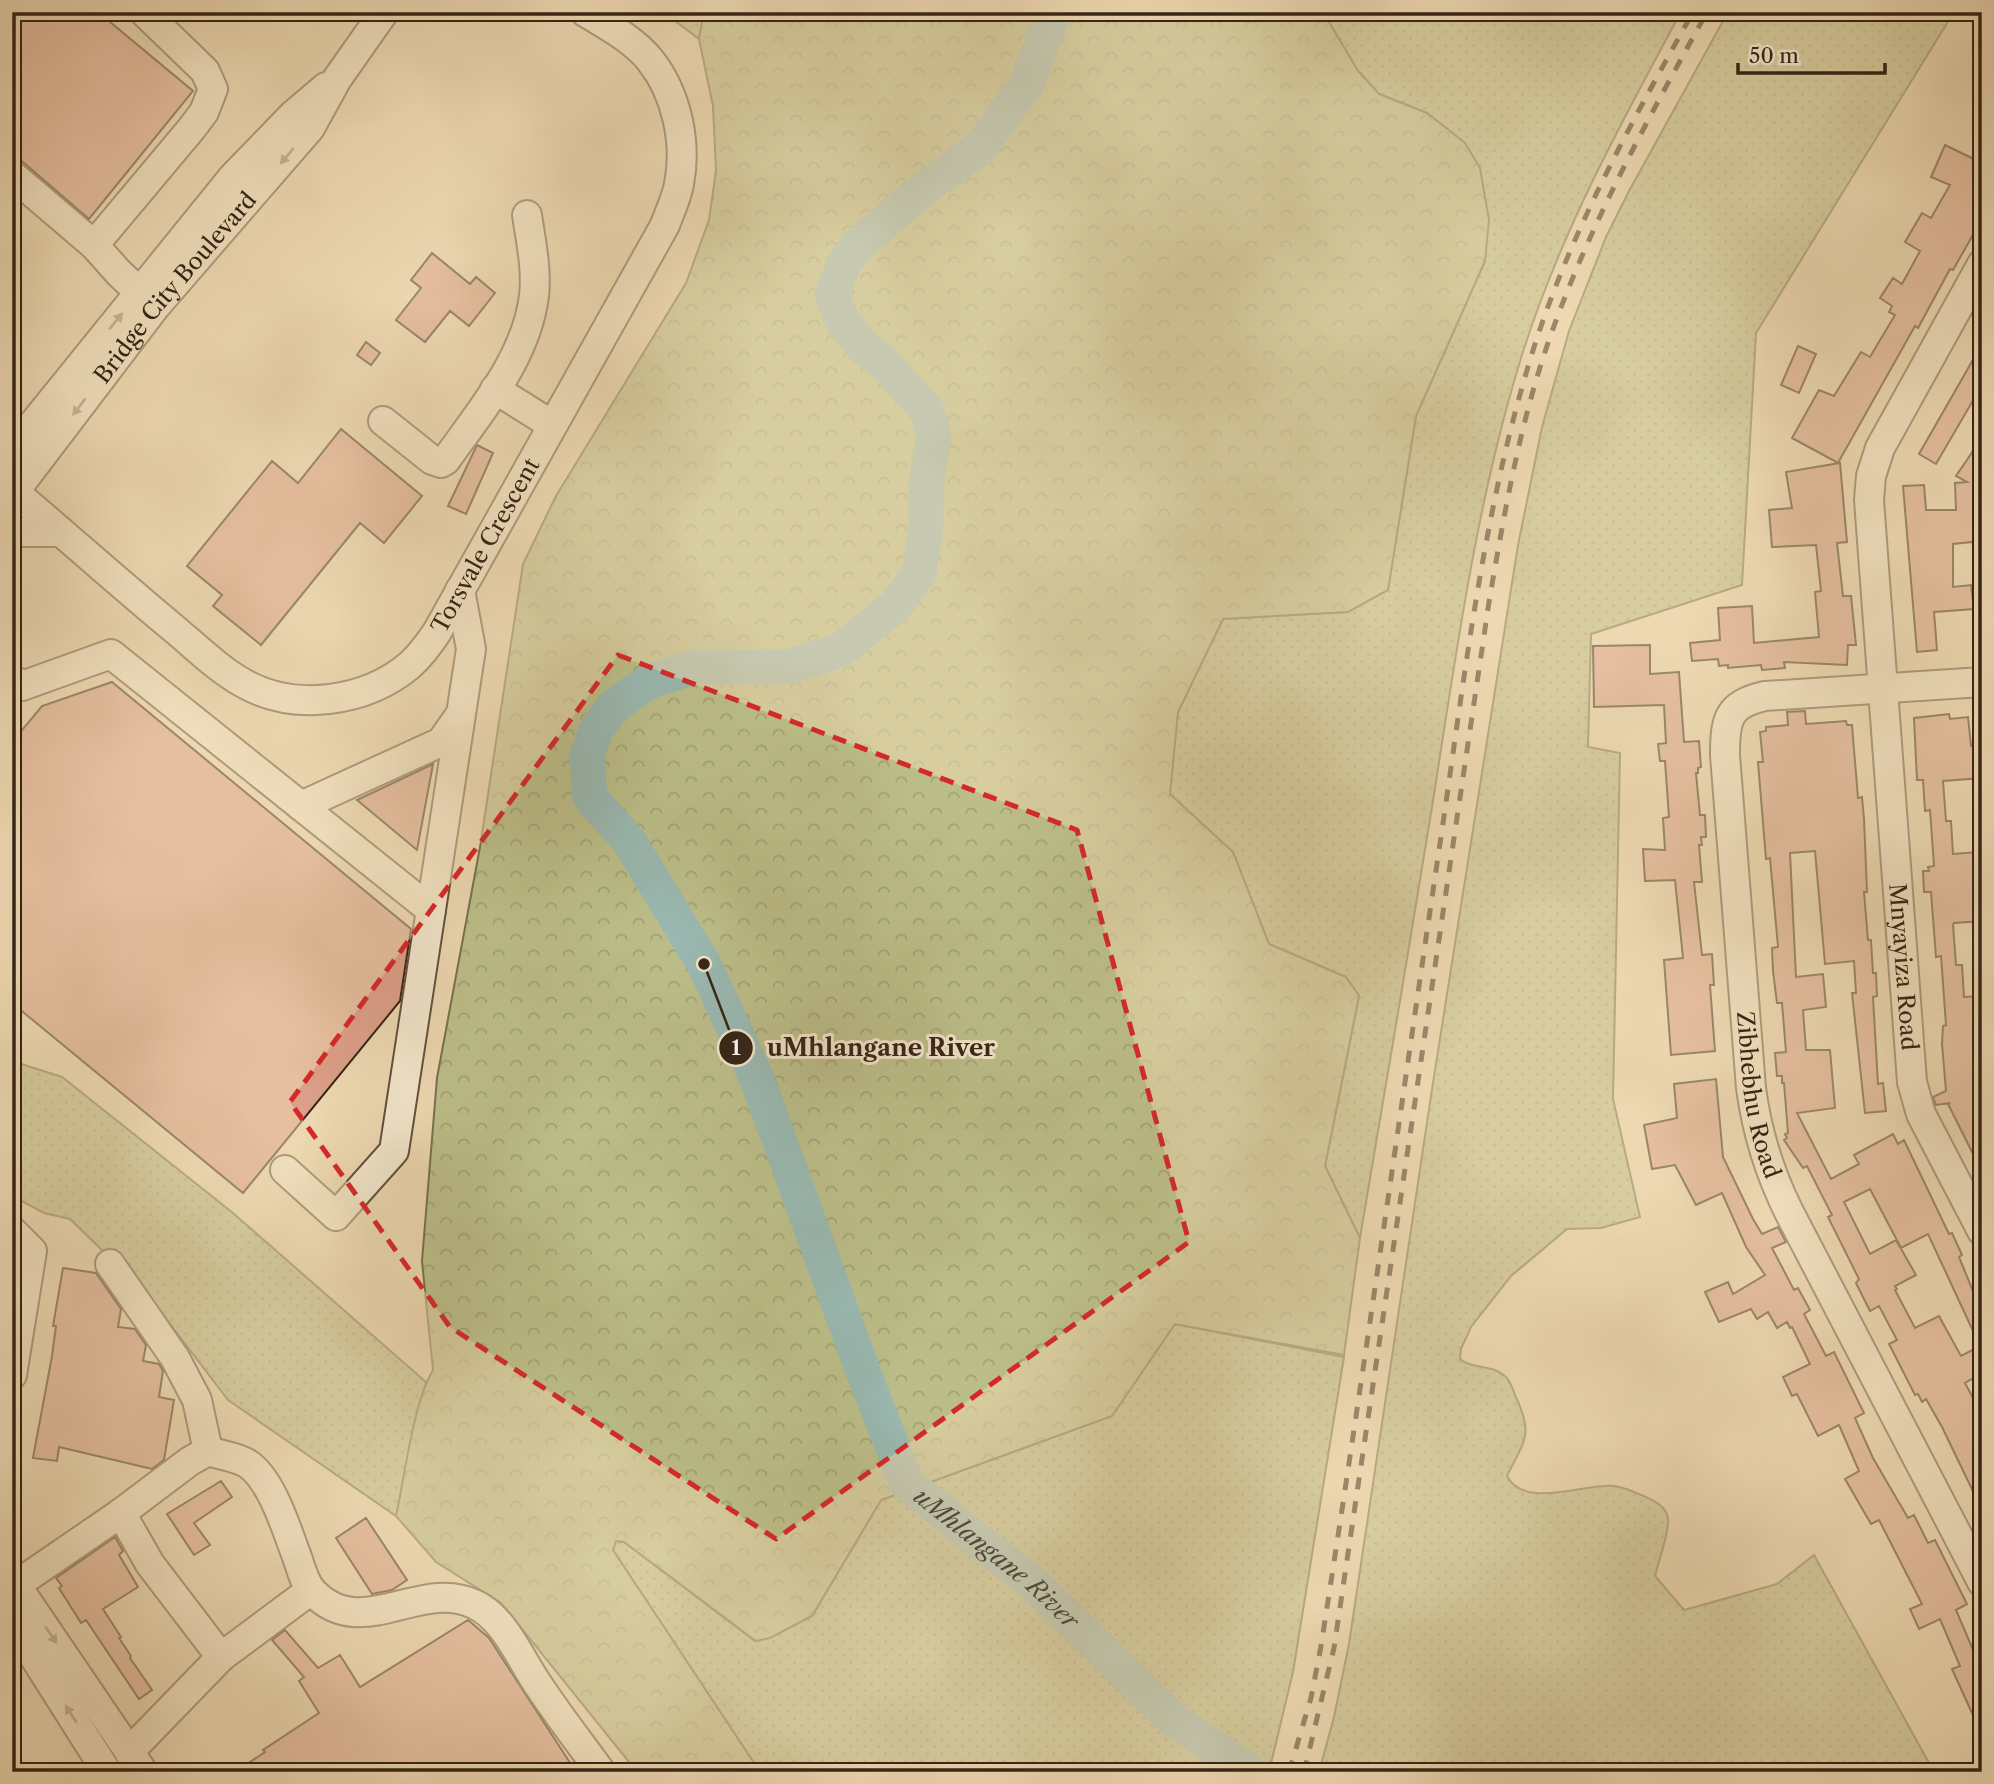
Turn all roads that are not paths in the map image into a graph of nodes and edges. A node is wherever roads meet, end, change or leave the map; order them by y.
1 (144, 12) edge
2 (384, 12) edge
3 (585, 12) edge
4 (12, 176) edge
5 (527, 215) dead end
6 (94, 245) junction
7 (1982, 264) edge
8 (147, 300) junction
9 (495, 389) junction
10 (383, 421) dead end
11 (552, 425) junction
12 (12, 450) edge
13 (13, 492) edge
14 (60, 531) junction
15 (12, 532) edge
16 (460, 590) junction
17 (12, 679) edge
18 (1982, 682) edge
19 (1881, 687) junction
20 (461, 712) junction
21 (301, 806) junction
22 (431, 910) junction
23 (285, 1170) dead end
24 (12, 1231) edge
25 (1982, 1231) edge
26 (110, 1264) dead end
27 (12, 1375) edge
28 (208, 1451) junction
29 (121, 1513) junction
30 (14, 1582) edge
31 (1982, 1582) edge
32 (311, 1590) junction
33 (12, 1622) edge
34 (221, 1657) junction
35 (136, 1762) edge
36 (107, 1772) edge
37 (601, 1772) edge

1 - 6 street
2 - 8 street, Bridge City Boulevard
3 - 11 street, Torsvale Crescent
4 - 6 street
5 - 9 street
6 - 8 street
7 - 19 street, Mnyayiza Road
12 -> 8 street, Bridge City Boulevard
8 -> 13 street, Bridge City Boulevard
9 - 10 street
9 - 11 street
11 - 16 street, Torsvale Crescent
13 - 14 street, Torsvale Crescent
14 - 15 street
14 - 16 street, Torsvale Crescent
16 - 20 street
17 - 21 street
18 - 19 street
19 - 25 street, Mnyayiza Road
19 - 31 street, Zibhebhu Road
20 - 21 street
20 - 22 street
21 - 22 street
22 - 23 street
24 - 27 street
26 - 28 street
28 - 29 street
28 - 32 street
29 - 30 street
29 - 34 street
30 -> 35 street
32 - 34 street
32 - 37 street
36 -> 33 street
34 - 35 street

